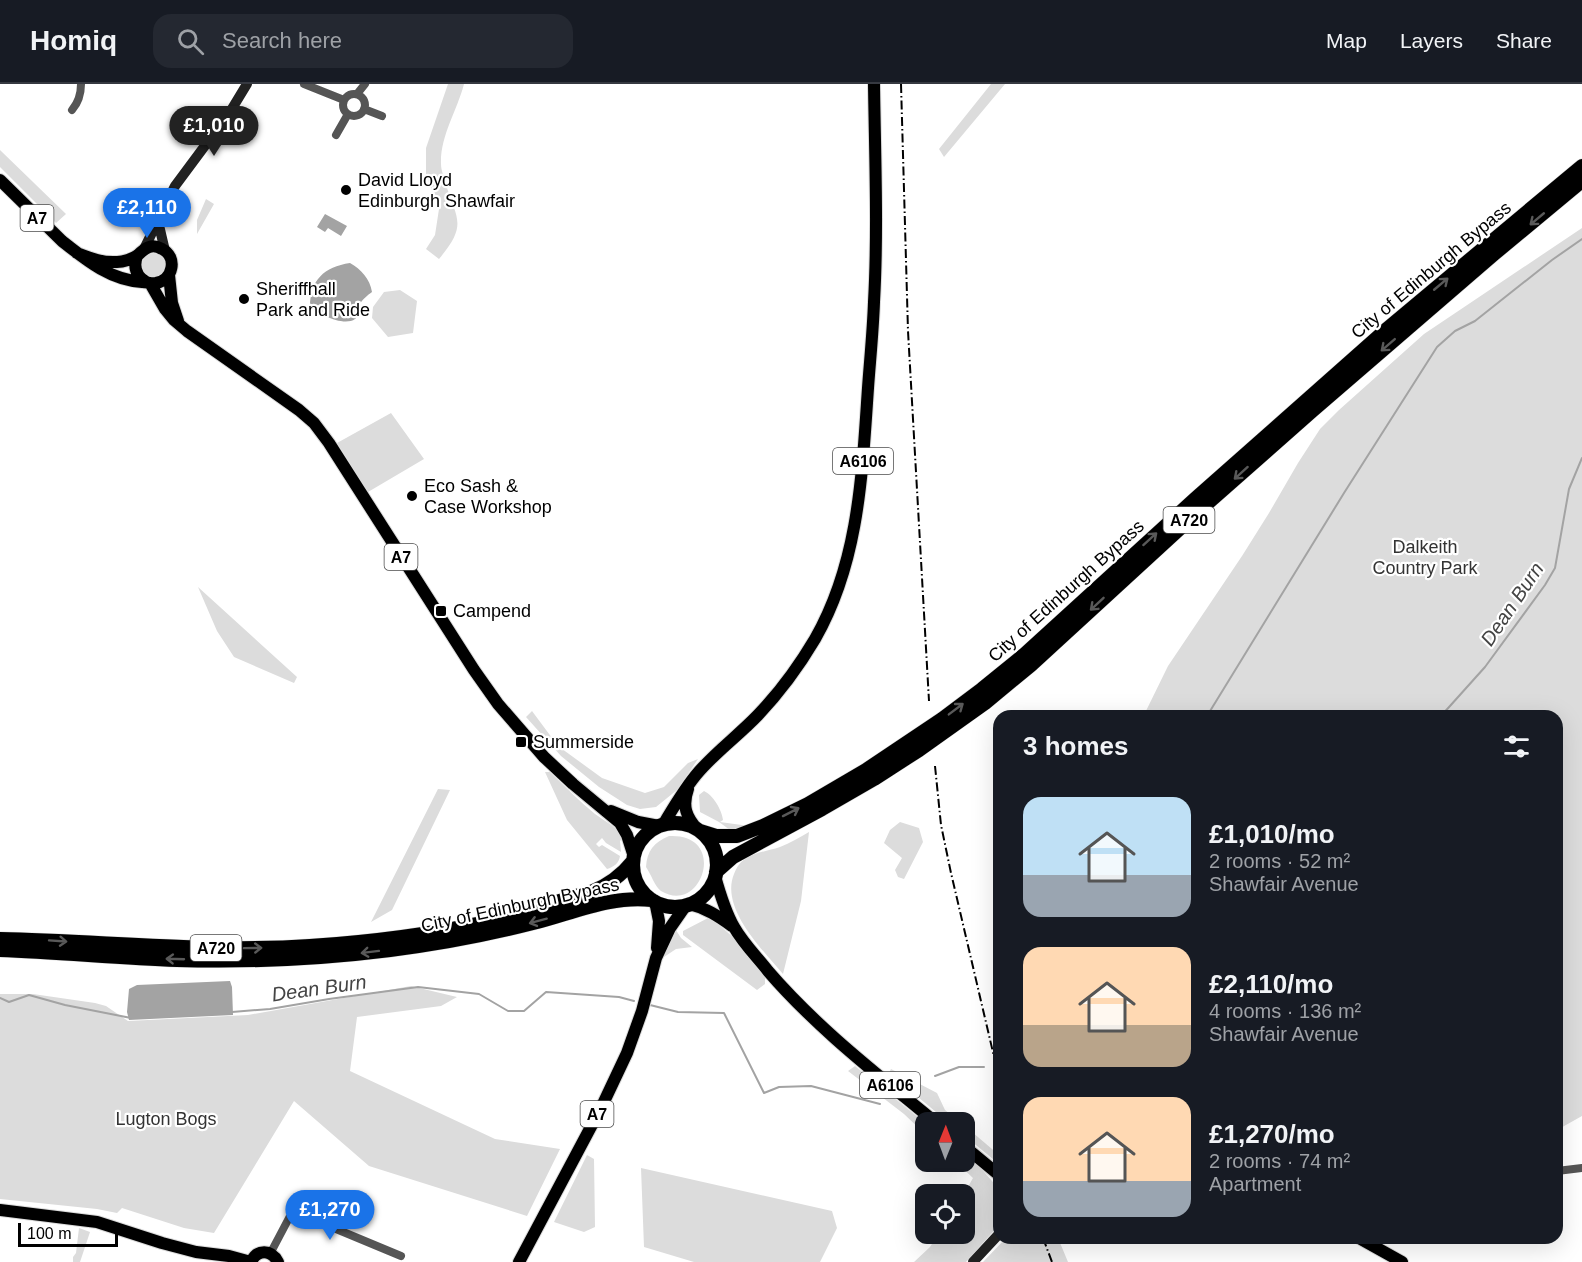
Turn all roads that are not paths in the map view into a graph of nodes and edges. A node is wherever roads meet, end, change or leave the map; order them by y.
1 (81, 84) edge
2 (247, 84) edge
3 (304, 84) edge
4 (364, 84) edge
5 (874, 84) edge
6 (357, 94) junction
7 (345, 100) junction
8 (364, 109) junction
9 (72, 111) dead end
10 (348, 114) junction
11 (382, 116) dead end
12 (336, 135) dead end
13 (1582, 166) edge
14 (0, 180) edge
15 (1582, 181) edge
16 (158, 221) junction
17 (165, 251) junction
18 (141, 252) junction
19 (77, 253) junction
20 (169, 275) junction
21 (129, 280) junction
22 (148, 283) junction
23 (160, 299) junction
24 (180, 325) junction
25 (691, 783) junction
26 (604, 809) junction
27 (661, 826) junction
28 (699, 831) junction
29 (634, 859) junction
30 (716, 874) junction
31 (653, 901) junction
32 (688, 904) junction
33 (735, 929) junction
34 (0, 939) edge
35 (0, 950) edge
36 (656, 958) junction
37 (923, 1112) edge
38 (975, 1155) edge
39 (1582, 1168) edge
40 (993, 1170) edge
41 (1563, 1171) edge
42 (0, 1210) edge
43 (993, 1240) edge
44 (1370, 1244) edge
45 (401, 1256) dead end
46 (274, 1258) edge
47 (251, 1262) edge
48 (519, 1262) edge
49 (973, 1262) edge
50 (1402, 1262) edge

1 - 9 street
2 - 16 street
3 - 7 street
4 - 6 street
5 - 25 main road, A6106
6 - 7 street
6 - 8 street
7 - 10 street
8 - 10 street
8 - 11 street
10 - 12 street
28 -> 13 highway, City of Edinburgh Bypass / A720
14 - 19 main road, A7
15 -> 30 highway, City of Edinburgh Bypass / A720
16 - 17 street
16 - 18 street
17 - 18 main road, A7
17 - 20 main road
18 - 19 main road, A7
18 - 22 main road, A7
19 - 21 main road, A7
20 - 22 main road, A7
20 - 24 main road
21 - 22 main road, A7
21 - 23 main road, A7
22 - 23 main road, A7
23 - 24 main road, A7
24 - 26 main road, A7
25 - 27 main road, A6106
25 - 28 main road
26 - 27 main road, A7
26 - 29 main road, A7
27 - 28 highway
27 - 29 highway
28 - 30 highway
29 - 31 highway
34 -> 29 highway, City of Edinburgh Bypass / A720
30 - 32 highway
30 - 33 main road, A6106
31 - 32 highway
31 -> 35 highway, City of Edinburgh Bypass / A720
31 - 36 main road, A7
32 - 33 main road, A6106
32 - 36 main road, A7
33 - 37 main road, A6106
36 - 48 main road, A7
38 - 40 main road
39 - 41 street
42 - 47 main road
43 - 49 street
44 - 50 main road
45 - 46 street
46 - 47 main road

